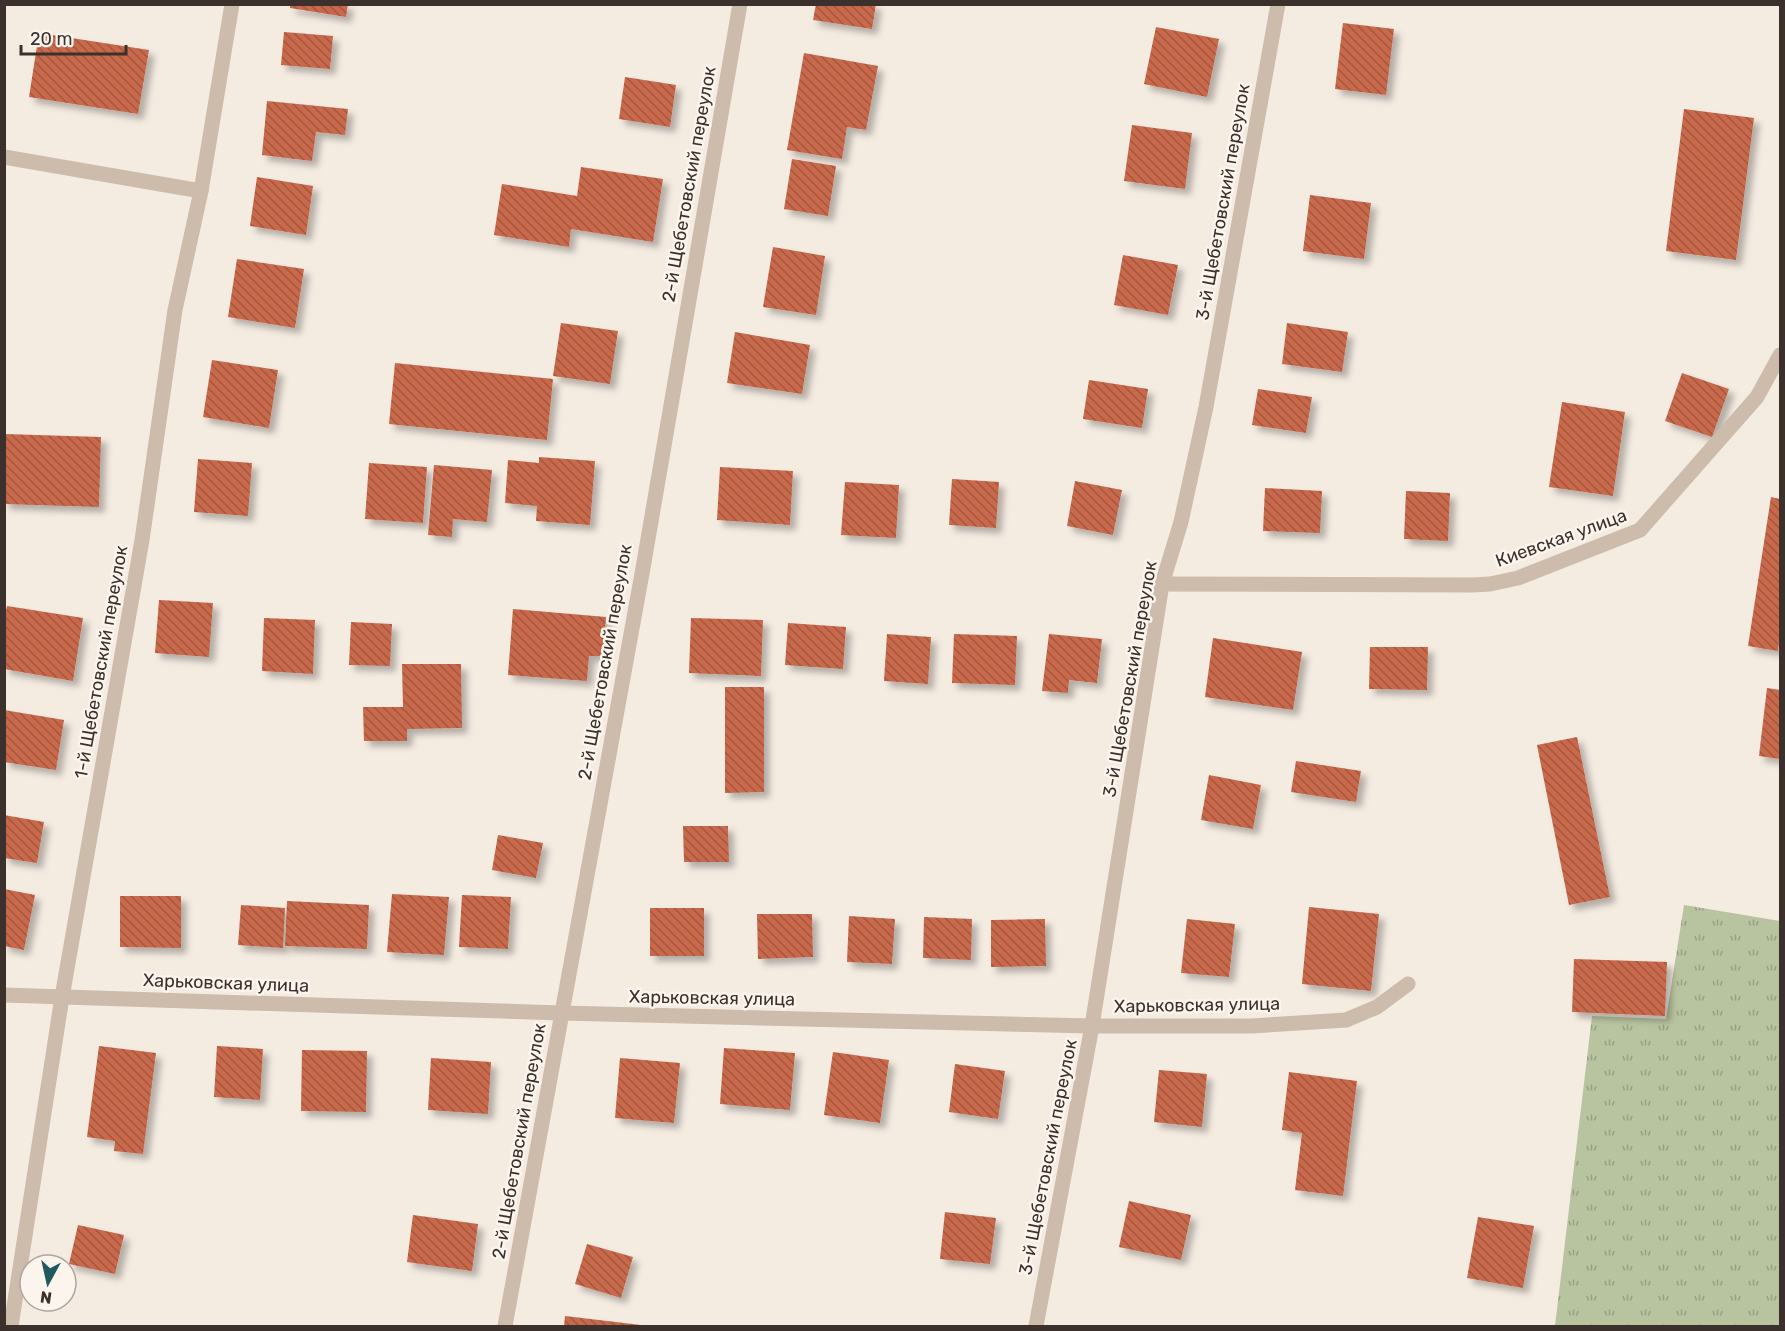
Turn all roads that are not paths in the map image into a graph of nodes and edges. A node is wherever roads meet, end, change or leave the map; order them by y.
1 (232, 4) edge
2 (740, 4) edge
3 (1278, 4) edge
4 (4, 157) edge
5 (201, 191) junction
6 (1780, 355) edge
7 (1162, 584) junction
8 (1408, 984) dead end
9 (4, 995) edge
10 (62, 996) junction
11 (561, 1013) junction
12 (1092, 1026) junction
13 (11, 1326) edge
14 (505, 1326) edge
15 (1036, 1326) edge

1 - 5 street, 1-й Щебетовский переулок
2 - 11 street, 2-й Щебетовский переулок
3 - 7 street, 3-й Щебетовский переулок
4 - 5 street
5 - 10 street, 1-й Щебетовский переулок
6 - 7 street, Киевская улица
7 - 12 street, 3-й Щебетовский переулок
8 - 12 street, Харьковская улица
9 - 10 street, Харьковская улица
10 - 11 street, Харьковская улица
10 - 13 street, 1-й Щебетовский переулок
11 - 12 street, Харьковская улица
11 - 14 street, 2-й Щебетовский переулок
12 - 15 street, 3-й Щебетовский переулок

